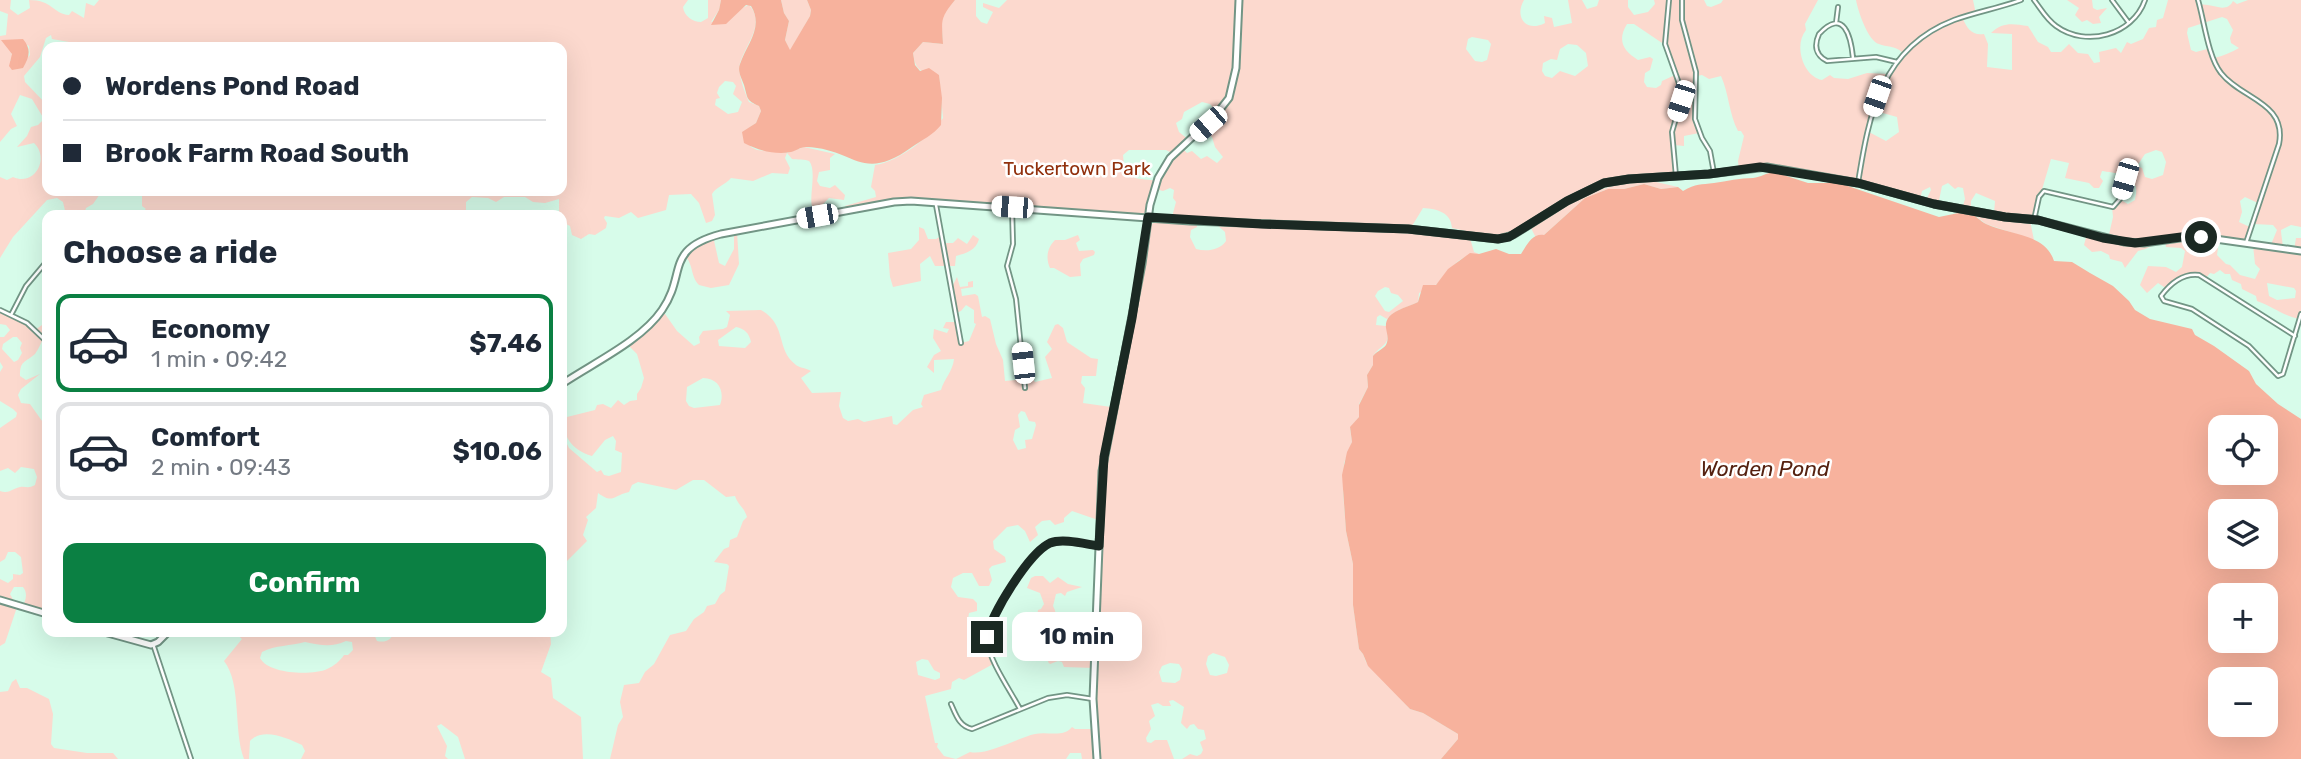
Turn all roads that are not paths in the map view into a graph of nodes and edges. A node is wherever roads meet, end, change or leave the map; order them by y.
1 (1239, 0) edge
2 (1669, 0) edge
3 (1682, 0) edge
4 (2021, 0) edge
5 (2034, 0) edge
6 (2112, 0) edge
7 (2146, 0) edge
8 (2198, 0) edge
9 (1838, 7) dead end
10 (1836, 23) junction
11 (2129, 23) junction
12 (1853, 58) junction
13 (1897, 62) junction
14 (1714, 173) junction
15 (1676, 176) junction
16 (2125, 179) dead end
17 (1858, 183) junction
18 (935, 202) junction
19 (1012, 207) junction
20 (1148, 217) junction
21 (2035, 220) junction
22 (2246, 243) junction
23 (2301, 251) edge
24 (42, 267) edge
25 (0, 310) edge
26 (2301, 314) edge
27 (11, 315) junction
28 (2295, 336) junction
29 (42, 337) edge
30 (961, 343) dead end
31 (567, 381) edge
32 (1025, 388) dead end
33 (1099, 546) junction
34 (0, 600) edge
35 (42, 613) edge
36 (121, 637) edge
37 (162, 637) edge
38 (153, 644) junction
39 (1093, 699) junction
40 (951, 704) dead end
41 (1020, 709) junction
42 (191, 759) edge
43 (1097, 759) edge

1 - 20 street
2 - 15 street
3 - 14 street
4 - 13 street
5 - 11 street
6 - 11 street
7 - 11 street
8 - 22 street
9 - 10 street
10 - 12 street
10 - 12 street
12 - 13 street
13 - 17 street
14 - 15 street
14 - 17 street
15 - 20 street
16 - 21 street
17 - 21 street
18 - 19 street
18 - 30 street
18 - 31 street
19 - 20 street
19 - 32 street
20 - 33 street
21 - 22 street
22 - 23 street
24 - 27 street
25 - 27 street
26 - 28 street
27 - 29 street
28 - 28 street
33 - 39 street
33 - 41 street
34 - 35 street
36 - 38 street
37 - 38 street
38 - 42 street
39 - 41 street
39 - 43 street
40 - 41 street

